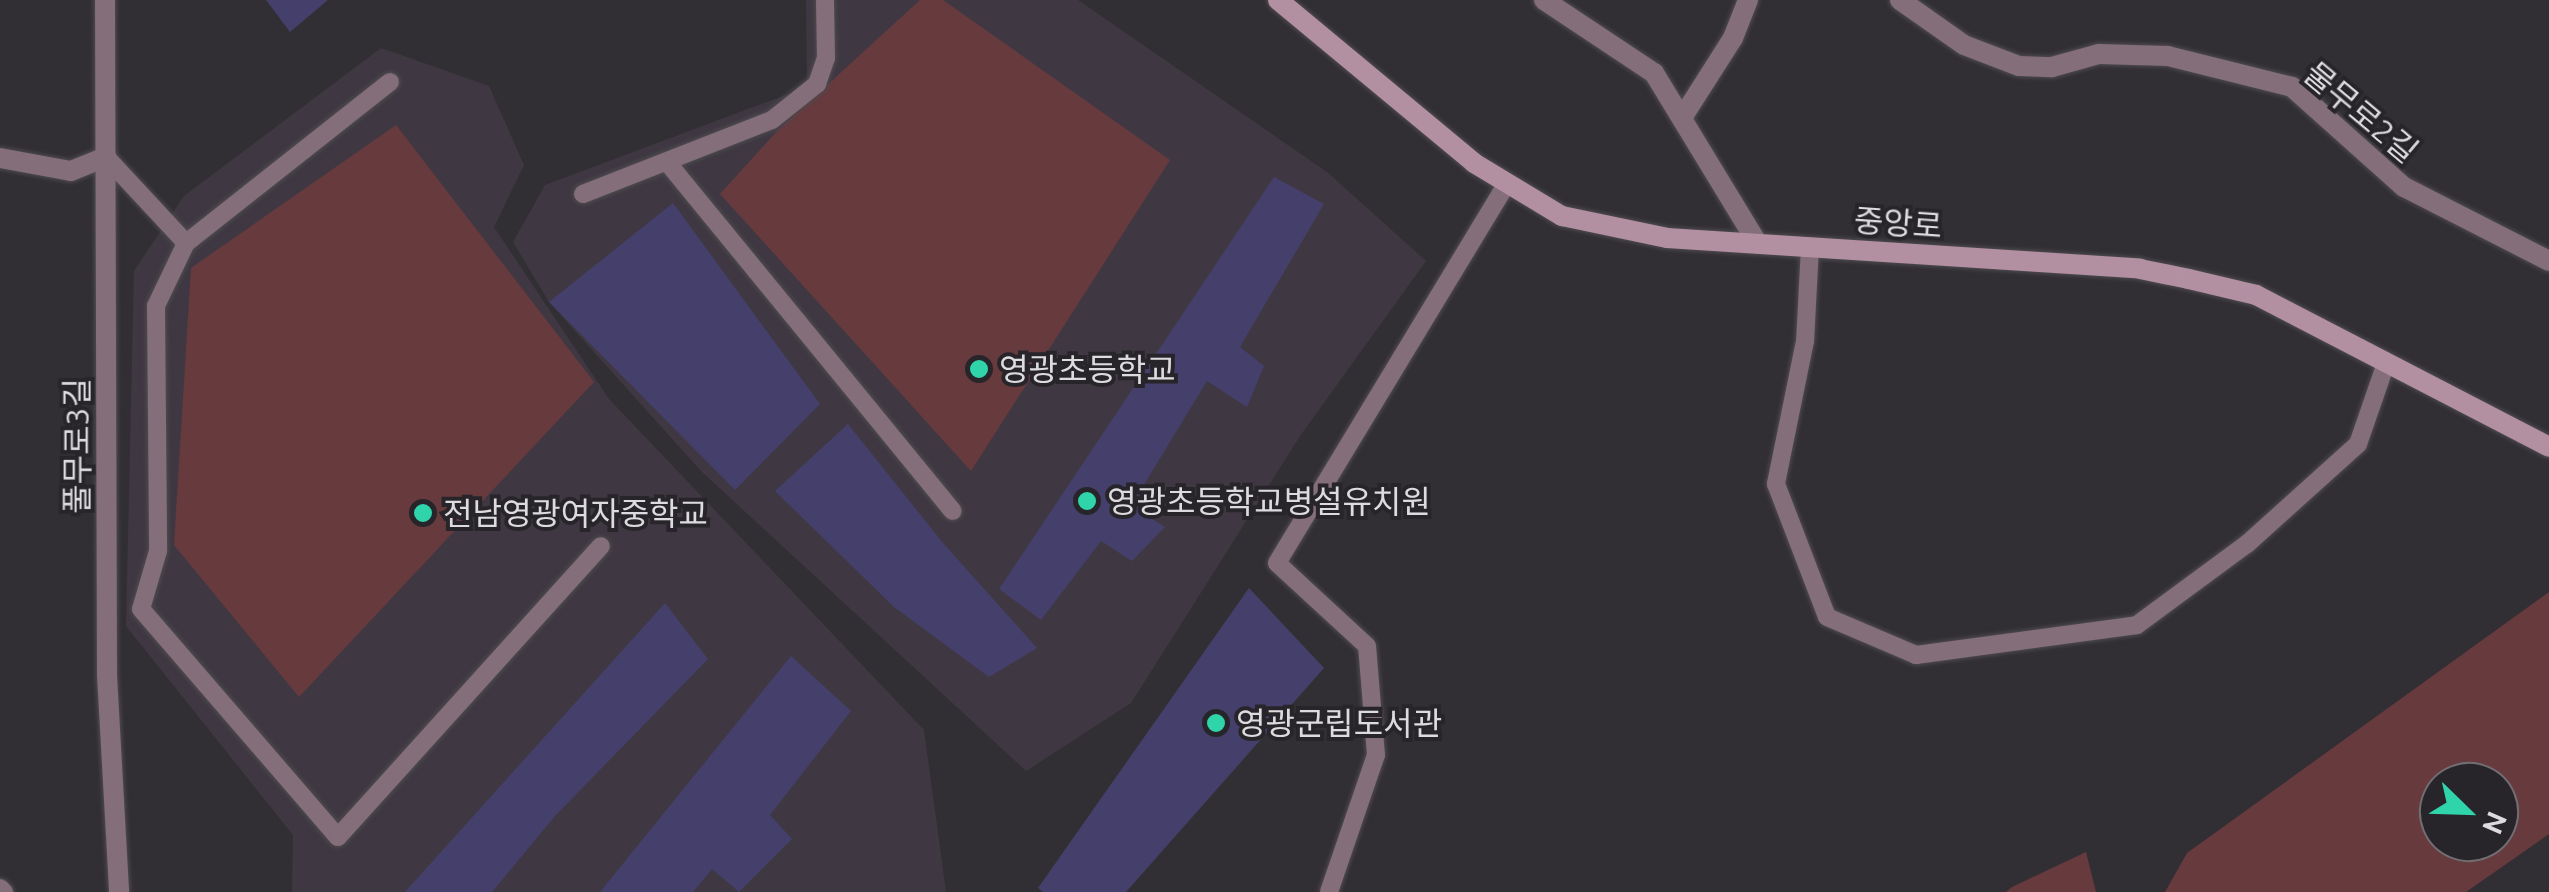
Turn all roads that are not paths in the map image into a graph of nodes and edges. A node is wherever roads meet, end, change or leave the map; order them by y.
1 (105, 0) edge
2 (825, 0) edge
3 (1278, 0) edge
4 (1544, 0) edge
5 (1748, 0) edge
6 (1900, 0) edge
7 (390, 82) dead end
8 (1682, 118) junction
9 (106, 157) junction
10 (0, 158) edge
11 (668, 162) junction
12 (1507, 183) junction
13 (583, 194) dead end
14 (186, 243) junction
15 (1758, 244) junction
16 (1810, 247) junction
17 (2549, 261) edge
18 (2386, 362) junction
19 (2549, 448) edge
20 (953, 510) dead end
21 (601, 546) dead end
22 (119, 892) edge
23 (1329, 892) edge

1 - 9 street, 풀무로3길
2 - 11 lane
3 - 12 street, 중앙로
4 - 8 street
5 - 8 street
6 - 17 street, 물무로2길
7 - 14 lane
8 - 15 street
9 - 10 street
9 - 14 lane
9 - 22 street, 풀무로3길
11 - 13 lane
11 - 20 lane
12 - 15 street, 중앙로
12 - 23 lane
14 - 21 lane
15 - 16 street, 중앙로
16 - 18 street, 중앙로
16 - 18 lane
18 - 19 street, 중앙로

